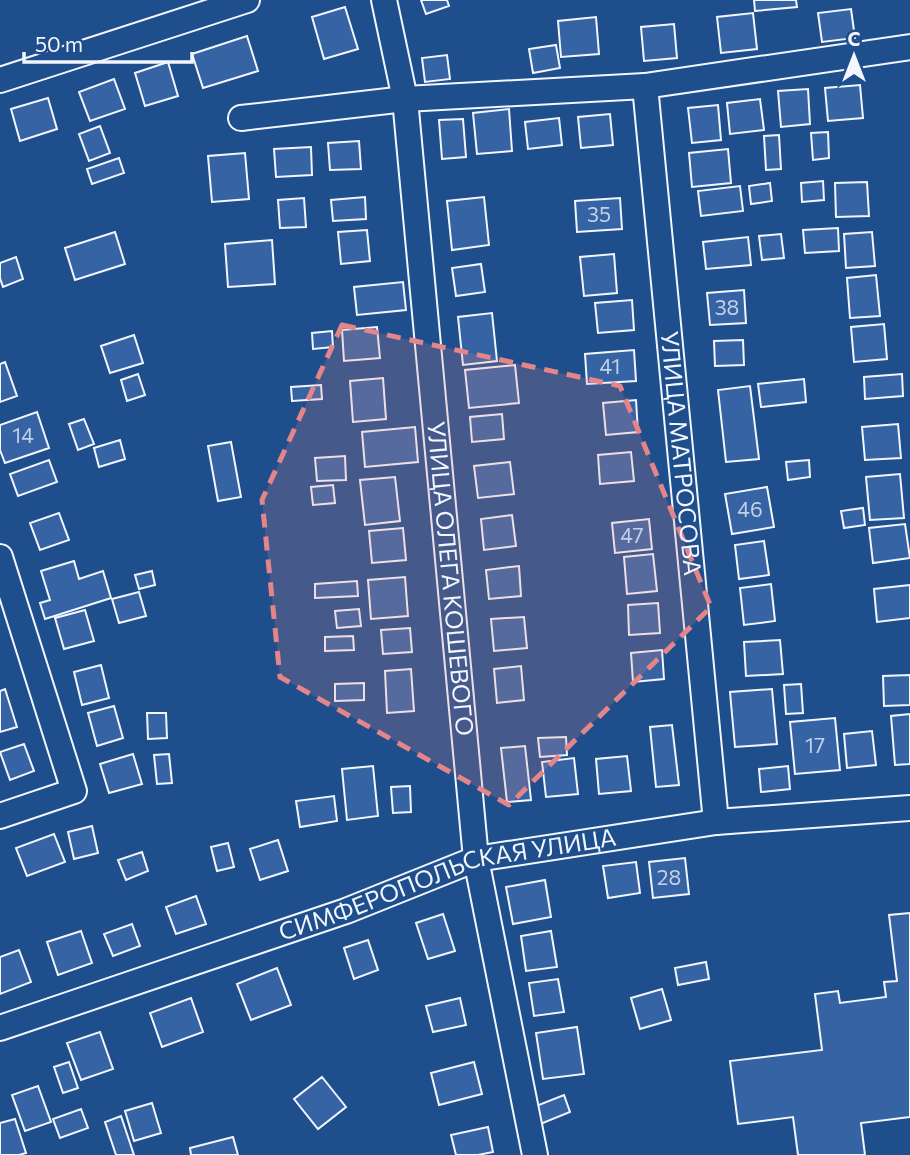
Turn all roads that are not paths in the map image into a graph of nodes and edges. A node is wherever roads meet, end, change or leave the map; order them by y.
1 (247, 0) edge
2 (384, 0) edge
3 (910, 47) edge
4 (0, 80) edge
5 (645, 86) junction
6 (405, 99) junction
7 (241, 118) dead end
8 (0, 556) edge
9 (910, 808) edge
10 (0, 816) edge
11 (716, 822) junction
12 (476, 859) junction
13 (0, 1028) edge
14 (535, 1155) edge

1 - 4 street
2 - 6 street, УЛИЦА ОЛЕГА КОШЕВОГО
3 - 5 street
5 - 6 street
5 - 11 street, УЛИЦА МАТРОСОВА
6 - 7 street
6 - 12 street, УЛИЦА ОЛЕГА КОШЕВОГО
8 - 10 street
9 - 11 street, СИМФЕРОПОЛЬСКАЯ УЛИЦА
11 - 12 street, СИМФЕРОПОЛЬСКАЯ УЛИЦА
12 - 13 street, СИМФЕРОПОЛЬСКАЯ УЛИЦА
12 - 14 street, УЛИЦА ОЛЕГА КОШЕВОГО

